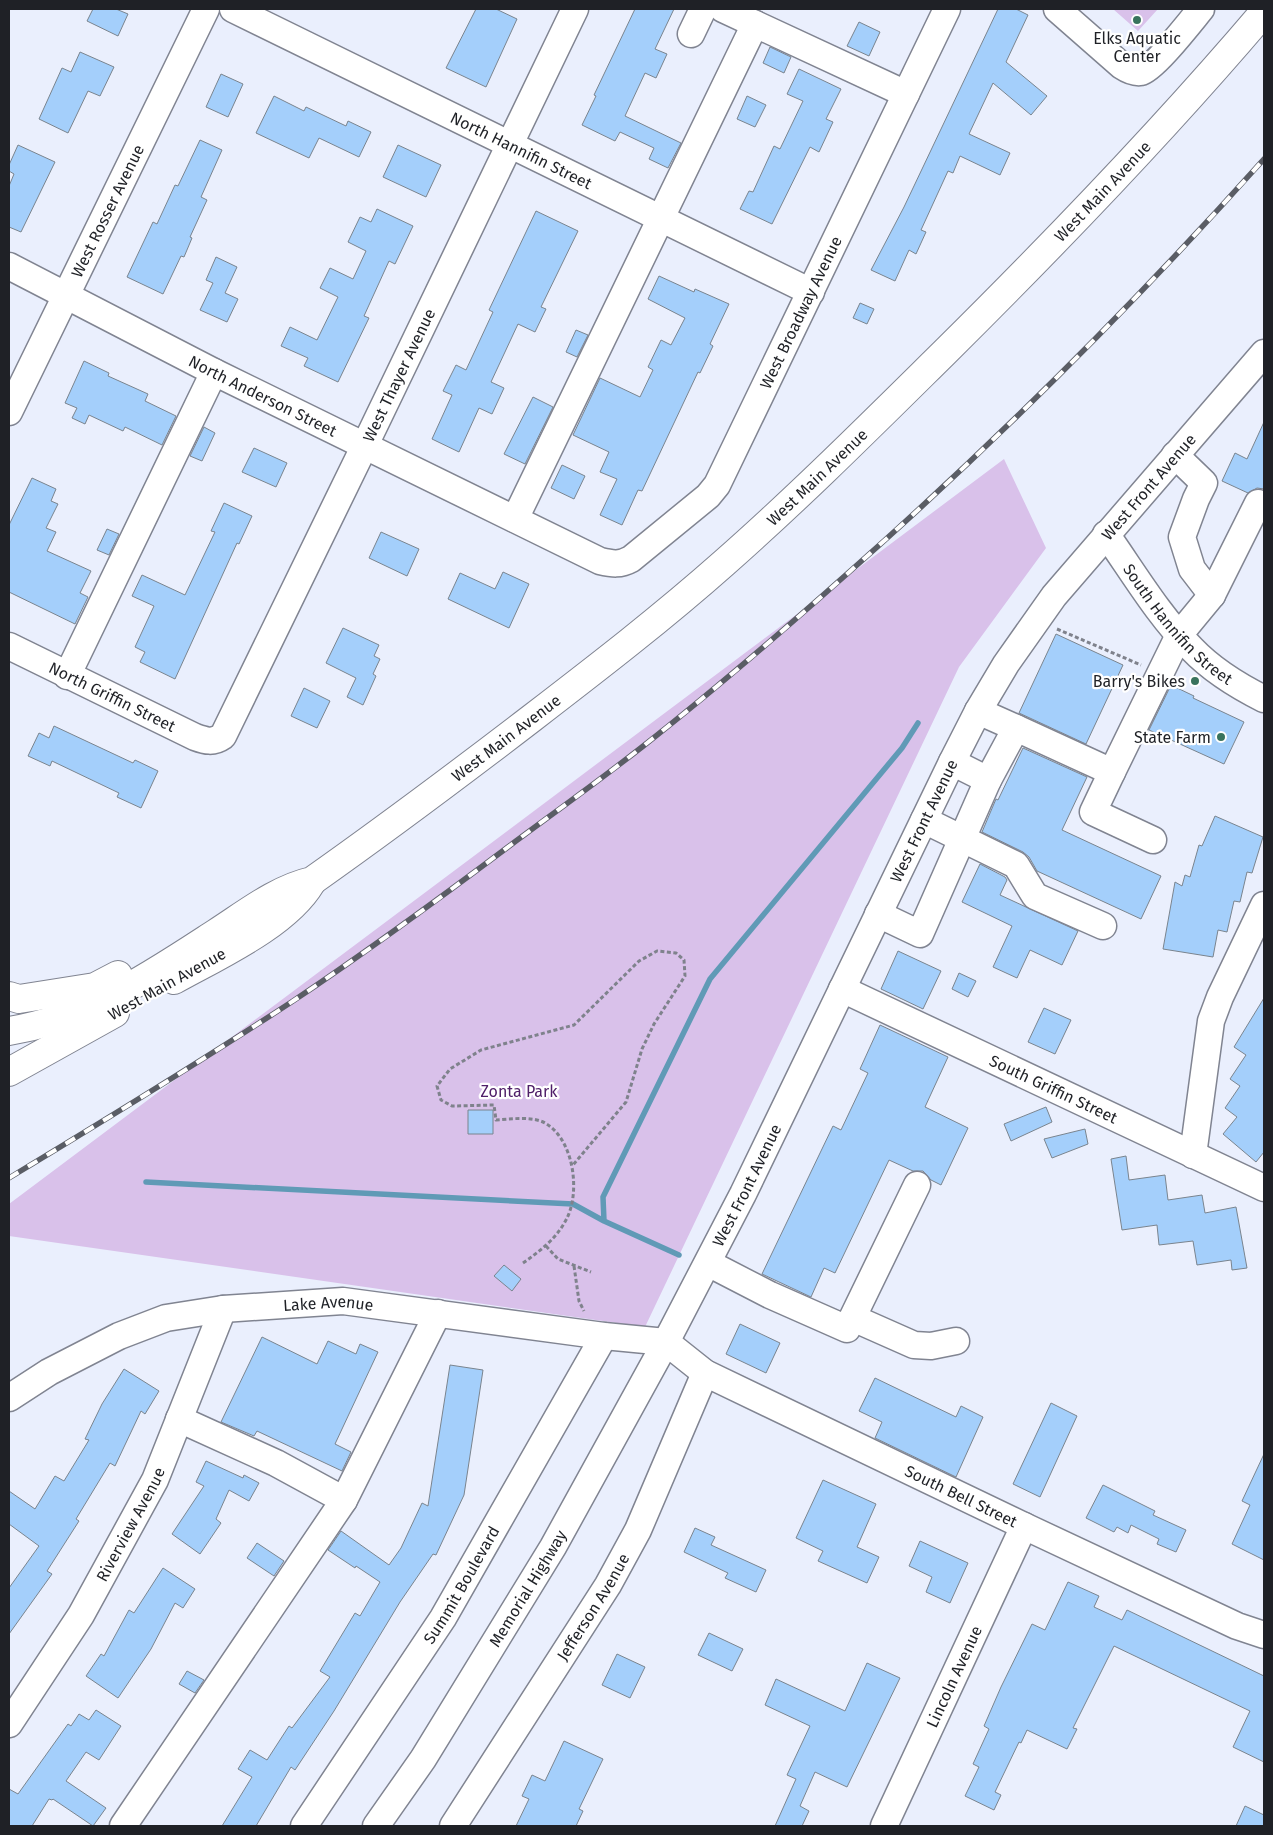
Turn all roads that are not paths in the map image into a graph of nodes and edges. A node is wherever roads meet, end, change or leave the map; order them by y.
1 (206, 9) edge
2 (233, 9) edge
3 (575, 9) edge
4 (703, 9) edge
5 (723, 9) edge
6 (948, 9) edge
7 (1057, 9) edge
8 (1201, 9) edge
9 (1264, 12) edge
10 (755, 24) junction
11 (691, 34) dead end
12 (906, 94) junction
13 (510, 145) junction
14 (661, 218) junction
15 (9, 266) edge
16 (811, 292) junction
17 (65, 295) junction
18 (1264, 353) edge
19 (214, 372) junction
20 (9, 412) edge
21 (365, 445) junction
22 (1175, 456) junction
23 (1258, 503) dead end
24 (515, 519) junction
25 (1106, 534) junction
26 (600, 561) joint
27 (1212, 595) junction
28 (1179, 635) junction
29 (9, 646) edge
30 (67, 676) junction
31 (1264, 699) edge
32 (978, 711) junction
33 (1016, 728) junction
34 (217, 740) joint
35 (952, 762) junction
36 (1112, 772) junction
37 (988, 780) junction
38 (924, 820) junction
39 (962, 840) junction
40 (1152, 840) dead end
41 (312, 880) junction
42 (1264, 905) edge
43 (878, 914) junction
44 (239, 918) junction
45 (1103, 926) dead end
46 (842, 989) junction
47 (9, 996) edge
48 (9, 1031) edge
49 (9, 1072) edge
50 (1193, 1155) junction
51 (917, 1185) dead end
52 (1264, 1188) edge
53 (708, 1263) junction
54 (223, 1309) junction
55 (438, 1313) junction
56 (853, 1318) junction
57 (604, 1336) junction
58 (956, 1341) dead end
59 (666, 1342) junction
60 (705, 1373) junction
61 (14, 1395) edge
62 (9, 1418) edge
63 (179, 1419) junction
64 (344, 1500) junction
65 (1024, 1526) junction
66 (1264, 1635) edge
67 (9, 1724) edge
68 (123, 1826) edge
69 (304, 1826) edge
70 (376, 1826) edge
71 (453, 1826) edge
72 (884, 1826) edge

1 - 17 street, West Rosser Avenue
2 - 13 street, North Hannifin Street
3 - 13 street, West Thayer Avenue
4 - 11 street
5 - 10 street
6 - 12 street, West Broadway Avenue
7 - 8 street
9 - 41 main road, West Main Avenue
10 - 12 street
10 - 14 street
12 - 16 street, West Broadway Avenue
13 - 14 street, North Hannifin Street
13 - 21 street, West Thayer Avenue
14 - 16 street, North Hannifin Street
14 - 24 street
15 - 17 street, North Anderson Street
16 - 26 street, West Broadway Avenue
17 - 19 street, North Anderson Street
17 - 20 street, West Rosser Avenue
18 - 22 street, West Front Avenue
19 - 21 street, North Anderson Street
19 - 30 street
21 - 24 street, North Anderson Street
21 - 34 street, West Thayer Avenue
22 - 25 street, West Front Avenue
22 - 27 street
23 - 27 street
24 - 26 street, North Anderson Street
25 - 28 street, South Hannifin Street
25 - 32 street, West Front Avenue
27 - 28 street
28 - 31 street, South Hannifin Street
28 - 36 street
29 - 30 street, North Griffin Street
30 - 34 street, North Griffin Street
32 - 33 street
32 - 35 street, West Front Avenue
33 - 36 street
33 - 37 street
35 - 37 street
35 - 38 street, West Front Avenue
36 - 40 street
37 - 39 street
38 - 39 street
38 - 43 street, West Front Avenue
39 - 43 street
39 - 45 street
41 - 44 main road, West Main Avenue
41 - 49 main road, West Main Avenue
42 - 50 street
43 - 46 street, West Front Avenue
44 - 47 main road
44 - 48 main road, West Main Avenue
46 - 50 street, South Griffin Street
46 - 53 street, West Front Avenue
50 - 52 street, South Griffin Street
51 - 56 street
53 - 56 street
53 - 59 street, West Front Avenue
54 - 55 street, Lake Avenue
54 - 61 street, Lake Avenue
54 - 63 street, Riverview Avenue
55 - 57 street, Lake Avenue
55 - 64 street
56 - 58 street
57 - 59 street, Lake Avenue
57 - 69 street, Summit Boulevard
59 - 60 street, South Bell Street
59 - 70 street, Memorial Highway
60 - 65 street, South Bell Street
60 - 71 street, Jefferson Avenue
61 - 62 street
63 - 64 street
63 - 67 street, Riverview Avenue
64 - 68 street
65 - 66 street, South Bell Street
65 - 72 street, Lincoln Avenue

